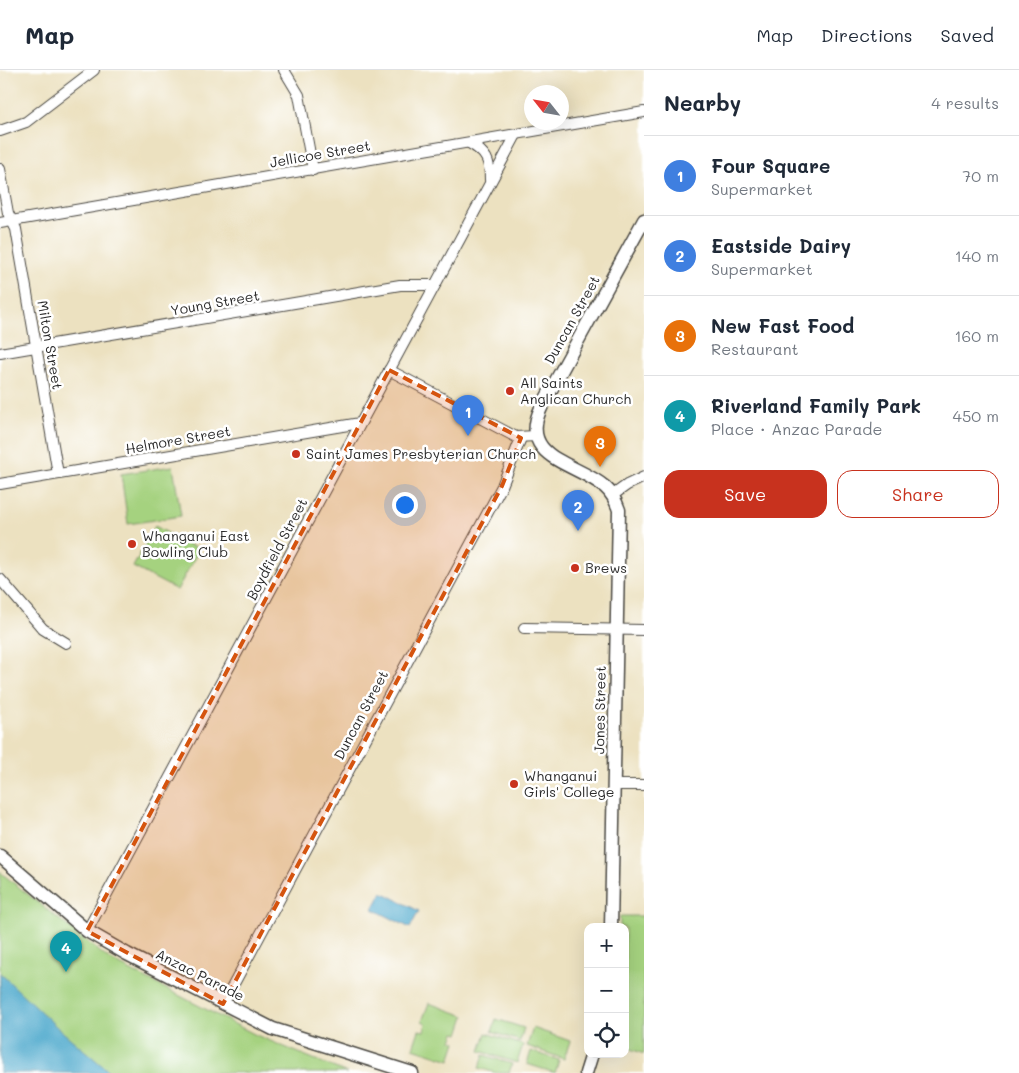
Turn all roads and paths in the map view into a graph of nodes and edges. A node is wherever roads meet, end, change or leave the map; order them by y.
1 (94, 70) edge
2 (284, 70) edge
3 (644, 112) edge
4 (0, 131) edge
5 (516, 135) junction
6 (470, 143) junction
7 (0, 169) edge
8 (313, 170) junction
9 (490, 181) junction
10 (644, 220) edge
11 (12, 221) junction
12 (0, 223) edge
13 (435, 285) junction
14 (36, 347) junction
15 (0, 353) edge
16 (390, 370) junction
17 (360, 423) junction
18 (536, 436) junction
19 (521, 438) junction
20 (58, 474) junction
21 (644, 477) edge
22 (0, 484) edge
23 (613, 495) junction
24 (0, 579) edge
25 (524, 628) dead end
26 (617, 630) junction
27 (644, 630) edge
28 (66, 643) dead end
29 (614, 785) junction
30 (644, 785) edge
31 (0, 856) edge
32 (611, 923) edge
33 (87, 931) junction
34 (222, 1004) junction
35 (412, 1073) edge

1 - 4 street
2 - 8 street
3 - 5 street, Jellicoe Street
5 - 6 street, Jellicoe Street
5 - 9 street, Boydfield Street
6 - 8 street, Jellicoe Street
6 - 9 street
7 - 11 street, Milton Street
8 - 11 street, Jellicoe Street
9 - 13 street, Boydfield Street
10 - 18 main road, Duncan Street
11 - 12 street, Jellicoe Street
11 - 14 street, Milton Street
13 - 14 street, Young Street
13 - 16 street, Boydfield Street
14 - 15 street, Young Street
14 - 20 street, Milton Street
16 - 17 street, Boydfield Street
16 - 19 street
17 - 20 street, Helmore Street
17 - 33 street, Boydfield Street
18 - 19 street
18 - 23 main road
19 - 34 street, Duncan Street
20 - 22 street, Helmore Street
21 - 23 street
23 - 26 main road, Jones Street
24 - 28 street
25 - 26 street
26 - 27 street
26 - 29 main road, Jones Street
29 - 30 street
29 - 32 main road, Jones Street
31 - 33 main road, Anzac Parade
33 - 34 main road, Anzac Parade
34 - 35 main road, Anzac Parade

